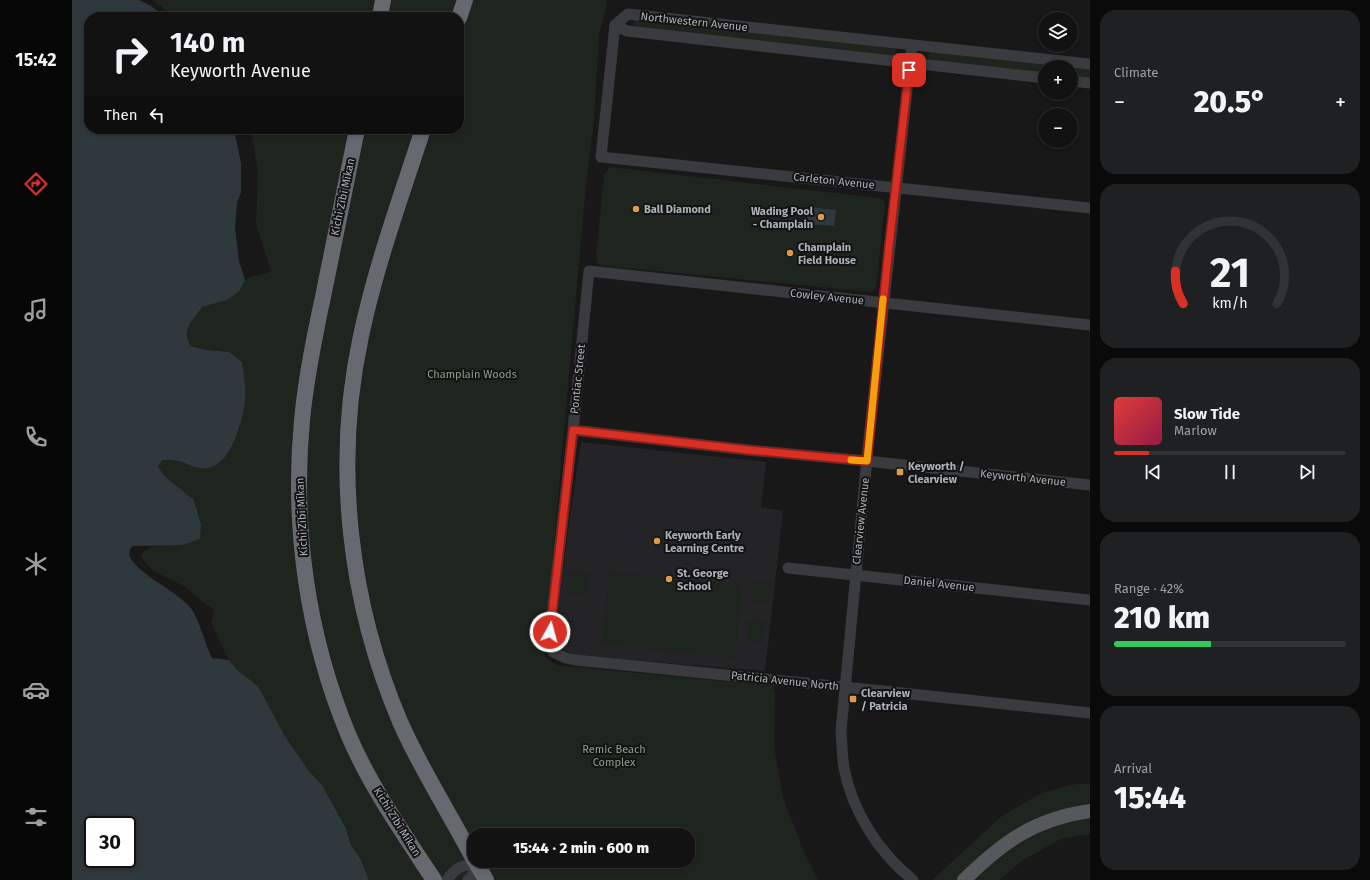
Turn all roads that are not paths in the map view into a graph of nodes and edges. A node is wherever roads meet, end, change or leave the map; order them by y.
1 (383, 0) edge
2 (465, 0) edge
3 (381, 12) edge
4 (461, 12) edge
5 (615, 25) junction
6 (912, 45) junction
7 (910, 64) junction
8 (1090, 64) edge
9 (1038, 77) edge
10 (1078, 82) edge
11 (1090, 83) edge
12 (356, 134) edge
13 (421, 134) edge
14 (895, 188) junction
15 (1090, 208) edge
16 (589, 271) joint
17 (883, 303) junction
18 (1090, 325) edge
19 (573, 430) junction
20 (867, 461) junction
21 (1090, 485) edge
22 (788, 568) dead end
23 (856, 576) junction
24 (1090, 600) edge
25 (554, 652) joint
26 (845, 687) junction
27 (1090, 713) edge
28 (1090, 811) edge
29 (467, 848) edge
30 (467, 864) edge
31 (474, 868) edge
32 (479, 868) edge
33 (434, 880) edge
34 (447, 880) edge
35 (468, 880) edge
36 (486, 880) edge
37 (913, 880) edge
38 (964, 880) edge

1 - 3 highway
2 - 4 highway
5 - 6 street, Northwestern Avenue
5 - 7 street, Northwestern Avenue
5 - 14 street, Carleton Avenue
6 - 7 street, Clearview Avenue
6 - 8 street, Northwestern Avenue
7 - 9 street, Northwestern Avenue
7 - 14 street, Clearview Avenue
10 - 11 street
12 - 33 highway, Kichi Zībī Mīkan
13 - 29 highway
14 - 15 street, Carleton Avenue
14 - 17 street, Clearview Avenue
16 - 17 street, Cowley Avenue
16 - 19 street, Pontiac Street
17 - 18 street, Cowley Avenue
17 - 20 street, Clearview Avenue
19 - 20 street, Keyworth Avenue
19 - 25 street, Pontiac Street
20 - 21 street, Keyworth Avenue
20 - 23 street, Clearview Avenue
22 - 23 street, Daniel Avenue
23 - 24 street, Daniel Avenue
23 - 26 street, Clearview Avenue
25 - 26 street, Patricia Avenue North
26 - 27 street, Patricia Avenue North
26 - 37 street, Clearview Avenue
28 - 38 main road
30 - 34 street
31 - 35 street
32 - 36 highway

